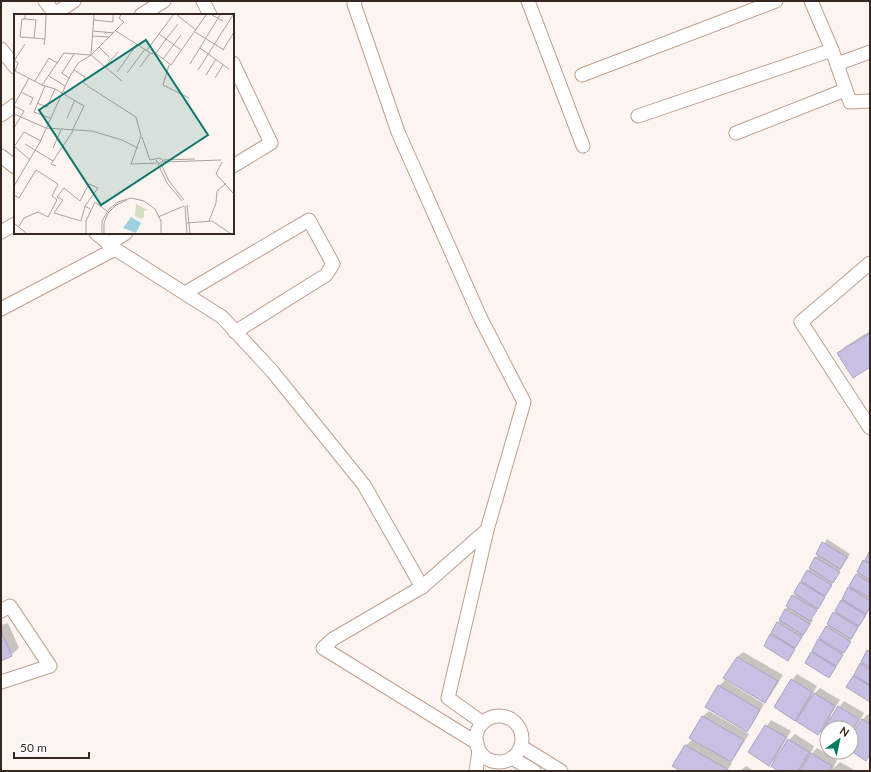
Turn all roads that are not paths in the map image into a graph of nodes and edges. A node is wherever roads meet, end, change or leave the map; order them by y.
1 (46, 1) edge
2 (74, 1) edge
3 (164, 1) edge
4 (203, 1) edge
5 (355, 1) edge
6 (529, 1) edge
7 (776, 1) edge
8 (812, 1) edge
9 (55, 14) edge
10 (143, 14) edge
11 (210, 14) edge
12 (1, 49) edge
13 (832, 50) junction
14 (870, 52) edge
15 (837, 64) junction
16 (14, 66) edge
17 (234, 67) edge
18 (582, 75) dead end
19 (238, 84) edge
20 (845, 90) junction
21 (870, 101) edge
22 (14, 106) edge
23 (1, 115) edge
24 (638, 116) dead end
25 (736, 133) dead end
26 (583, 146) dead end
27 (1, 156) edge
28 (234, 165) edge
29 (14, 166) edge
30 (14, 225) edge
31 (1, 232) edge
32 (97, 234) edge
33 (125, 234) edge
34 (112, 246) junction
35 (870, 263) edge
36 (185, 293) junction
37 (1, 309) edge
38 (235, 332) junction
39 (870, 428) edge
40 (487, 530) junction
41 (422, 587) junction
42 (1, 611) edge
43 (1, 682) edge
44 (483, 723) junction
45 (478, 747) junction
46 (522, 747) junction
47 (512, 758) junction
48 (497, 766) edge
49 (476, 771) edge
50 (534, 771) edge
51 (561, 771) edge

1 - 9 street
2 - 9 street
3 - 10 street
4 - 11 street
5 - 40 street
6 - 26 street
7 - 18 street
8 - 13 street
12 - 16 street
13 - 15 street
13 - 24 street
14 - 15 street
15 - 20 street
17 - 19 street
19 - 28 street
20 - 21 street
20 - 25 street
22 - 23 street
27 - 29 street
30 - 31 street
32 - 34 street
33 - 34 street
34 - 36 street
34 - 37 street
35 - 39 street
36 - 38 street
36 - 38 street
38 - 41 street
40 - 41 street
40 - 44 street
41 - 45 street
42 - 43 street
44 - 45 street
44 - 46 street
45 - 48 street
45 - 49 street
46 - 47 street
46 - 51 street
47 - 48 street
47 - 50 street

